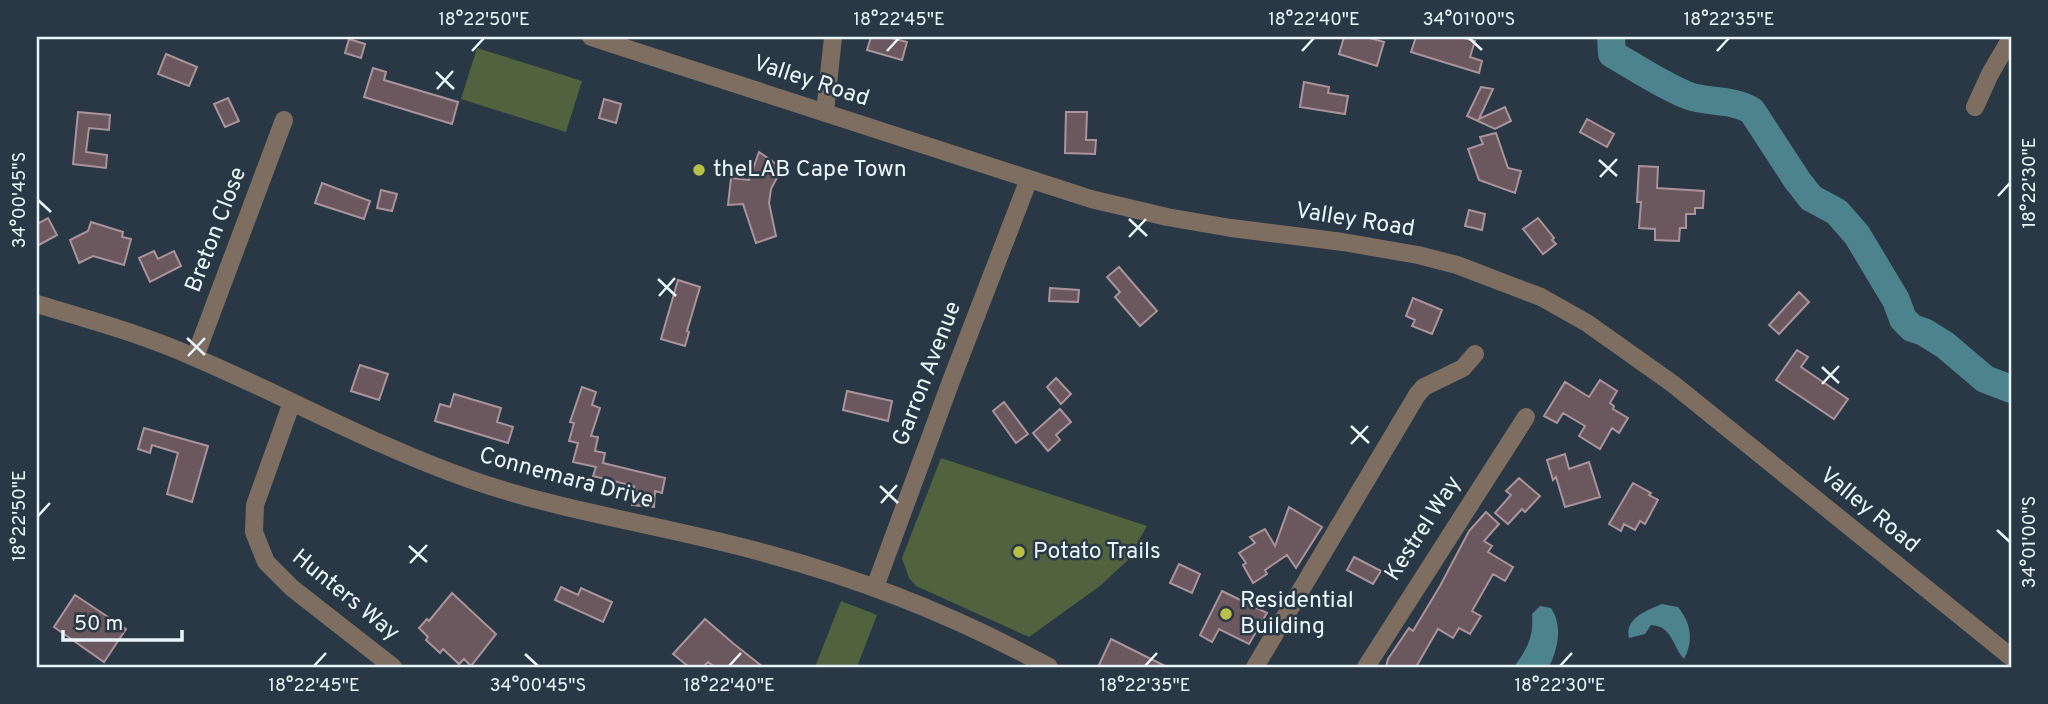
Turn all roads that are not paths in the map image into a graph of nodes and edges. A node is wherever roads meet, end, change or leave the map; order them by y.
1 (591, 37) edge
2 (833, 37) edge
3 (2011, 38) edge
4 (1975, 107) dead end
5 (825, 112) junction
6 (284, 120) dead end
7 (1029, 179) junction
8 (37, 304) edge
9 (1475, 354) dead end
10 (195, 357) junction
11 (292, 402) junction
12 (1526, 417) dead end
13 (875, 587) junction
14 (2011, 657) edge
15 (393, 667) edge
16 (1049, 667) edge
17 (1255, 667) edge
18 (1366, 667) edge

1 - 5 street, Valley Road
2 - 5 street
3 - 4 street
5 - 7 street, Valley Road
6 - 10 street, Breton Close
7 - 13 street, Garron Avenue
7 - 14 street, Valley Road
8 - 10 street, Connemara Drive
9 - 17 street
10 - 11 street, Connemara Drive
11 - 13 street, Connemara Drive
11 - 15 street, Hunters Way
12 - 18 street, Kestrel Way
13 - 16 street, Connemara Drive

